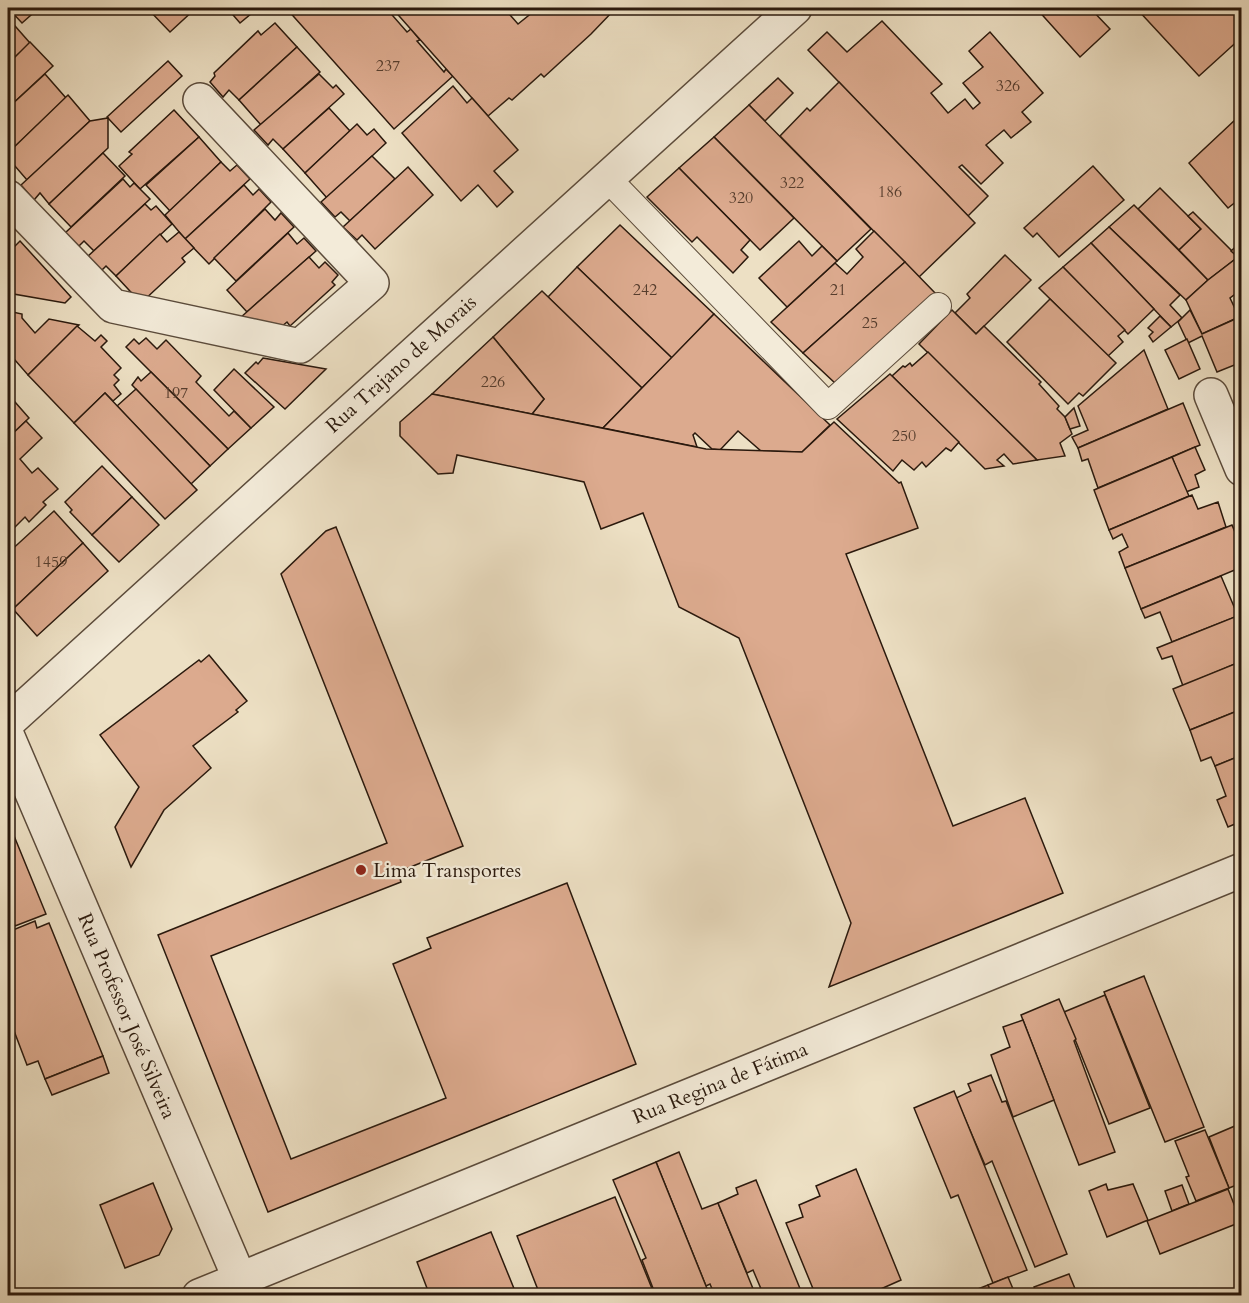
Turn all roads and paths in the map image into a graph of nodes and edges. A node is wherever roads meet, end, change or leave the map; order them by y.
1 (795, 8) edge
2 (200, 100) dead end
3 (607, 178) junction
4 (8, 196) edge
5 (938, 306) dead end
6 (1211, 394) dead end
7 (1242, 469) edge
8 (8, 722) edge
9 (8, 737) edge
10 (1242, 870) edge
11 (244, 1287) edge
12 (199, 1296) edge

1 - 3 street, Rua Trajano de Morais
2 - 4 street
3 - 5 lane
3 - 8 street, Rua Trajano de Morais
6 - 7 street
9 - 11 street, Rua Professor José Silveira
10 - 11 street, Rua Regina de Fátima
11 - 12 street, Rua Regina de Fátima

